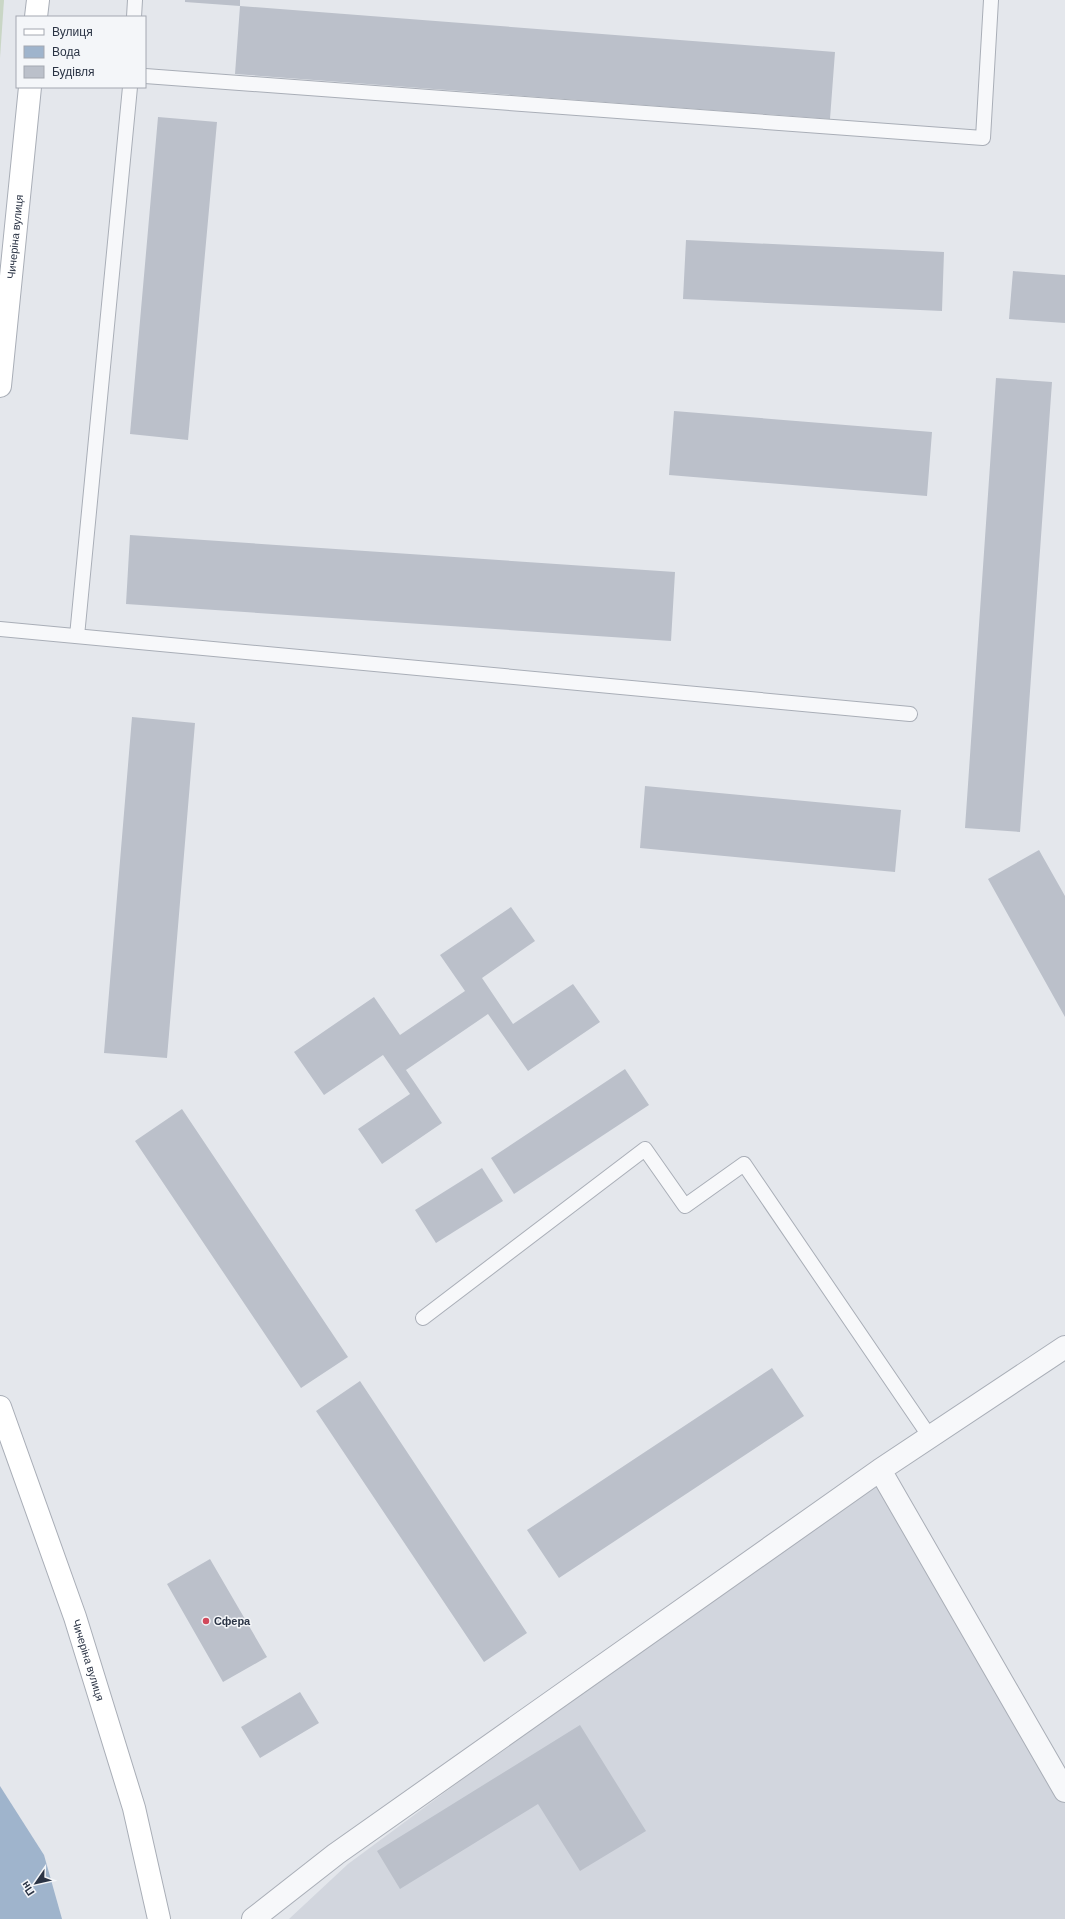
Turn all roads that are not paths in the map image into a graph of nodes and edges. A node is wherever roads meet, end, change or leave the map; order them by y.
1 (38, 0) edge
2 (135, 0) edge
3 (991, 0) edge
4 (36, 16) edge
5 (134, 16) edge
6 (146, 76) edge
7 (30, 88) edge
8 (130, 88) edge
9 (0, 386) edge
10 (0, 629) edge
11 (77, 636) junction
12 (910, 714) dead end
13 (423, 1318) dead end
14 (1065, 1346) edge
15 (0, 1407) edge
16 (930, 1437) junction
17 (880, 1470) junction
18 (1065, 1791) edge
19 (159, 1919) edge
20 (253, 1919) edge

1 - 4 main road
2 - 5 lane
3 - 6 lane
7 - 9 main road, Чичеріна вулиця
8 - 11 lane
10 - 11 lane
11 - 12 lane
13 - 16 lane
14 - 16 street
15 - 19 main road, Чичеріна вулиця
16 - 17 street
17 - 18 street
17 - 20 street

